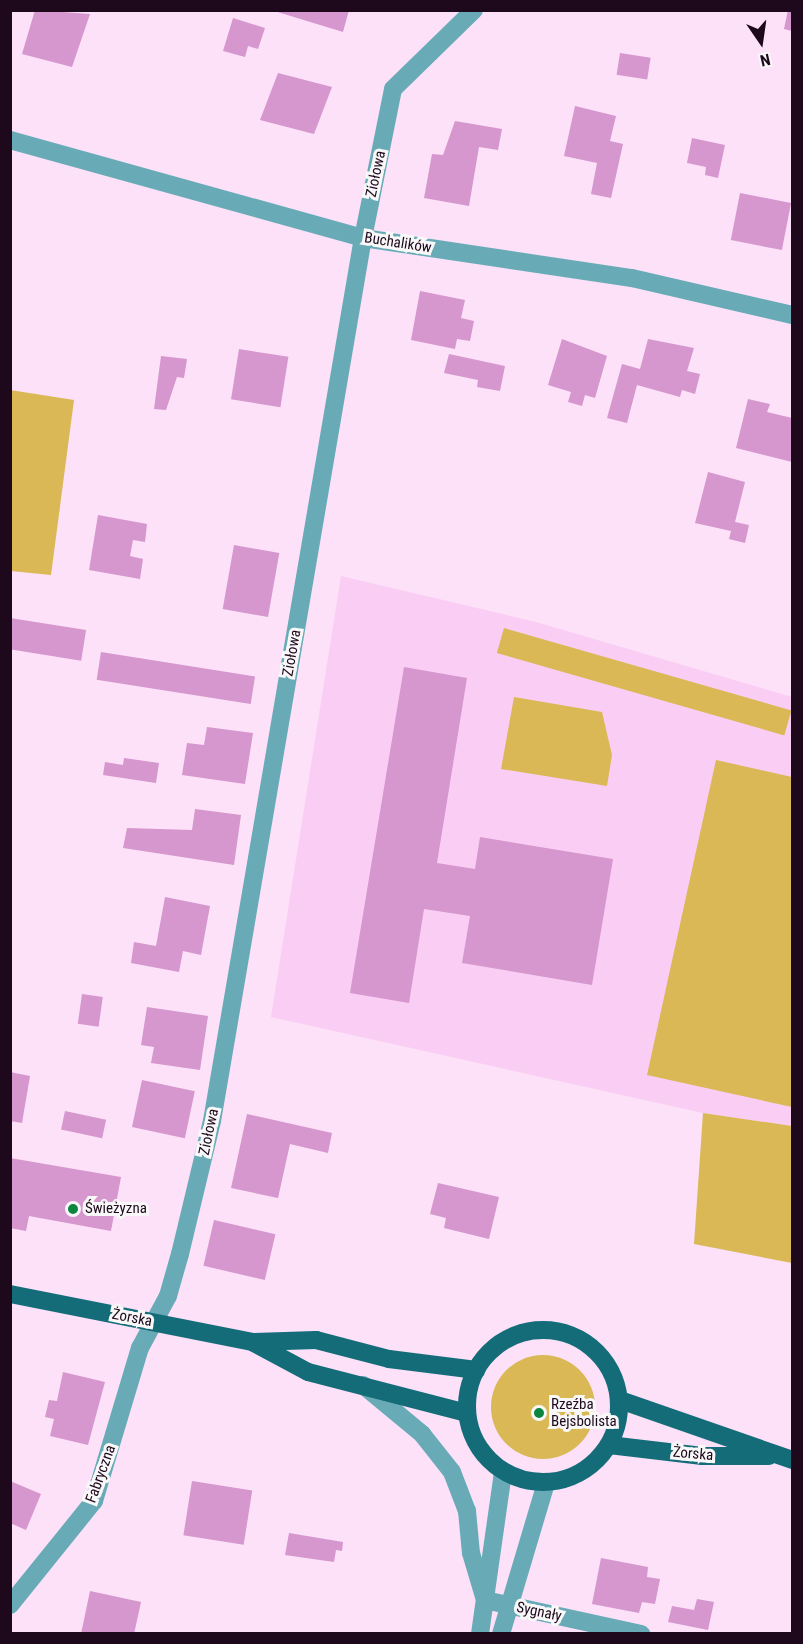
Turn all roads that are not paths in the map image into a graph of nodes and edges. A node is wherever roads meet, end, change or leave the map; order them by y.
1 (474, 10) edge
2 (10, 140) edge
3 (363, 238) junction
4 (792, 315) edge
5 (10, 1294) edge
6 (154, 1322) junction
7 (253, 1342) junction
8 (477, 1370) junction
9 (363, 1385) junction
10 (620, 1400) junction
11 (467, 1413) junction
12 (609, 1445) junction
13 (785, 1458) edge
14 (503, 1472) junction
15 (546, 1483) junction
16 (485, 1600) junction
17 (10, 1605) edge
18 (508, 1605) junction
19 (480, 1634) edge
20 (501, 1634) edge
21 (641, 1634) edge

1 - 3 street, Ziołowa
2 - 3 street, Buchalików
3 - 4 street, Buchalików
3 - 6 street, Ziołowa
5 - 6 main road, Żorska
6 - 7 main road, Żorska
6 - 17 street, Fabryczna
7 - 8 main road, Żorska
7 - 9 main road, Żorska
8 - 10 main road
8 - 11 main road
9 - 11 main road, Żorska
9 - 16 street, Żorska
10 - 12 main road
10 - 13 main road, Żorska
11 - 14 main road
12 - 13 main road, Żorska
12 - 15 main road
14 - 15 main road
14 - 16 street
15 - 18 street, Sygnały
16 - 18 street, Sygnały
16 - 19 street
18 - 20 street, Sygnały
18 - 21 street, Sygnały

